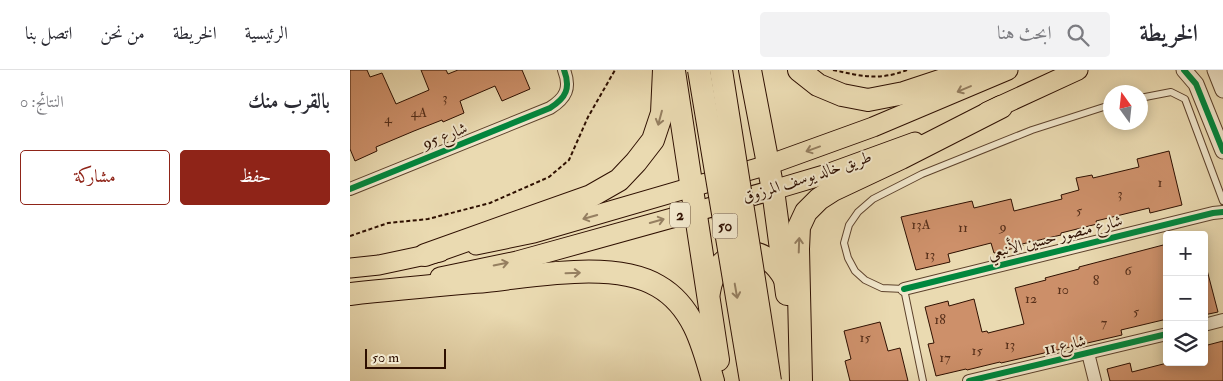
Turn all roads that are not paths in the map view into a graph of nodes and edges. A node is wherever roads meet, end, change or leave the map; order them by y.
1 (564, 70) edge
2 (664, 70) edge
3 (674, 70) edge
4 (699, 70) edge
5 (721, 70) edge
6 (750, 70) edge
7 (799, 70) edge
8 (973, 70) edge
9 (1008, 70) edge
10 (1078, 70) edge
11 (1184, 70) edge
12 (1215, 70) edge
13 (1223, 90) edge
14 (1148, 96) edge
15 (755, 101) junction
16 (1001, 107) junction
17 (1103, 107) edge
18 (681, 120) junction
19 (1223, 151) edge
20 (768, 165) junction
21 (691, 188) junction
22 (350, 189) edge
23 (772, 190) junction
24 (1223, 201) edge
25 (1220, 210) edge
26 (695, 212) junction
27 (425, 255) junction
28 (350, 268) edge
29 (785, 279) junction
30 (904, 289) junction
31 (708, 292) junction
32 (350, 294) edge
33 (1223, 320) edge
34 (1208, 324) edge
35 (1163, 335) edge
36 (1088, 354) junction
37 (713, 381) edge
38 (721, 381) edge
39 (751, 381) edge
40 (770, 381) edge
41 (801, 381) edge
42 (923, 381) edge
43 (969, 381) edge
44 (1094, 381) edge

1 - 22 street, شارع 95
2 -> 27 highway
3 - 18 highway
4 -> 39 highway, 50, bridge
5 - 40 highway, 50, bridge
6 - 15 highway
7 - 8 highway
9 -> 20 main road, طريق خالد يوسف المرزوق / 2
10 - 16 main road, طريق خالد يوسف المرزوق / 2
11 - 19 street
12 - 13 street
14 - 24 lane
15 - 18 highway
15 - 20 highway
16 - 23 main road, طريق خالد يوسف المرزوق / 2
41 -> 16 highway
17 - 30 lane
18 - 21 highway
20 - 21 main road, طريق خالد يوسف المرزوق / 2
20 - 23 highway
21 - 26 highway
21 -> 27 main road, طريق خالد يوسف المرزوق / 2
23 - 26 main road, طريق خالد يوسف المرزوق / 2
23 - 29 highway
25 - 30 street, شارع منصور حسين الأنبعي
26 - 31 highway
32 -> 26 main road, طريق خالد يوسف المرزوق / 2
27 - 28 main road, طريق خالد يوسف المرزوق / 2
29 - 31 highway
29 - 41 highway
30 - 42 lane
31 - 38 highway
32 -> 37 highway
33 - 34 street
35 - 36 street, شارع 11
36 - 43 street, شارع 11
36 - 44 street

